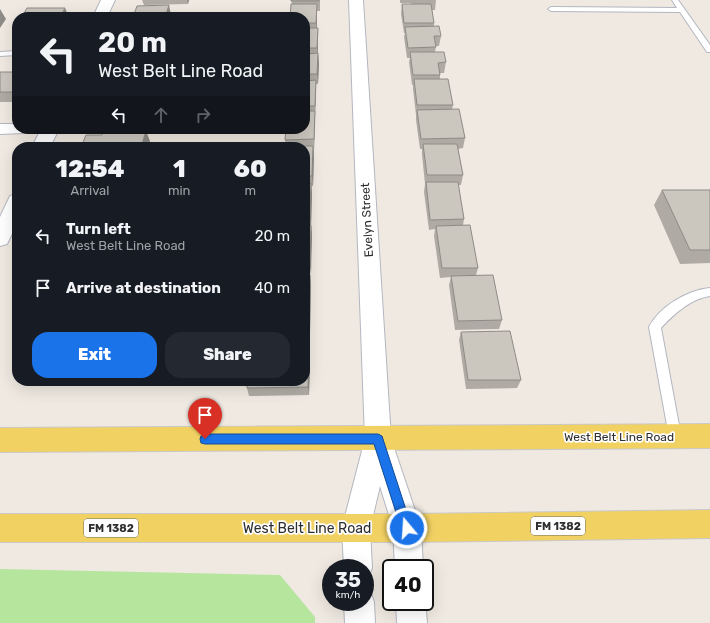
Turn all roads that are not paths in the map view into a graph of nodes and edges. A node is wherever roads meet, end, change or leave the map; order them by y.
1 (108, 0) edge
2 (356, 0) edge
3 (674, 0) edge
4 (551, 9) dead end
5 (681, 10) junction
6 (102, 12) edge
7 (710, 50) edge
8 (0, 54) edge
9 (12, 54) edge
10 (0, 129) edge
11 (12, 129) edge
12 (12, 212) edge
13 (0, 239) edge
14 (710, 292) edge
15 (675, 436) junction
16 (710, 436) edge
17 (378, 439) junction
18 (0, 440) edge
19 (710, 524) edge
20 (0, 528) edge
21 (356, 528) junction
22 (407, 528) junction
23 (358, 559) edge
24 (409, 559) edge
25 (359, 611) edge
26 (411, 611) edge
27 (360, 623) edge
28 (412, 623) edge

1 - 6 street
2 - 17 street, Evelyn Street
3 - 5 lane
4 - 5 lane
5 - 7 lane
8 - 9 lane
10 - 11 street
12 - 13 street
14 - 15 lane
15 - 16 main road, West Belt Line Road
15 - 17 main road, West Belt Line Road
17 - 18 main road, West Belt Line Road
17 - 21 street
17 - 22 street
19 - 22 main road, West Belt Line Road / FM 1382
20 - 21 main road, West Belt Line Road / FM 1382
21 - 22 main road, West Belt Line Road / FM 1382
21 - 23 street
22 - 24 street
25 - 27 street
26 - 28 street

